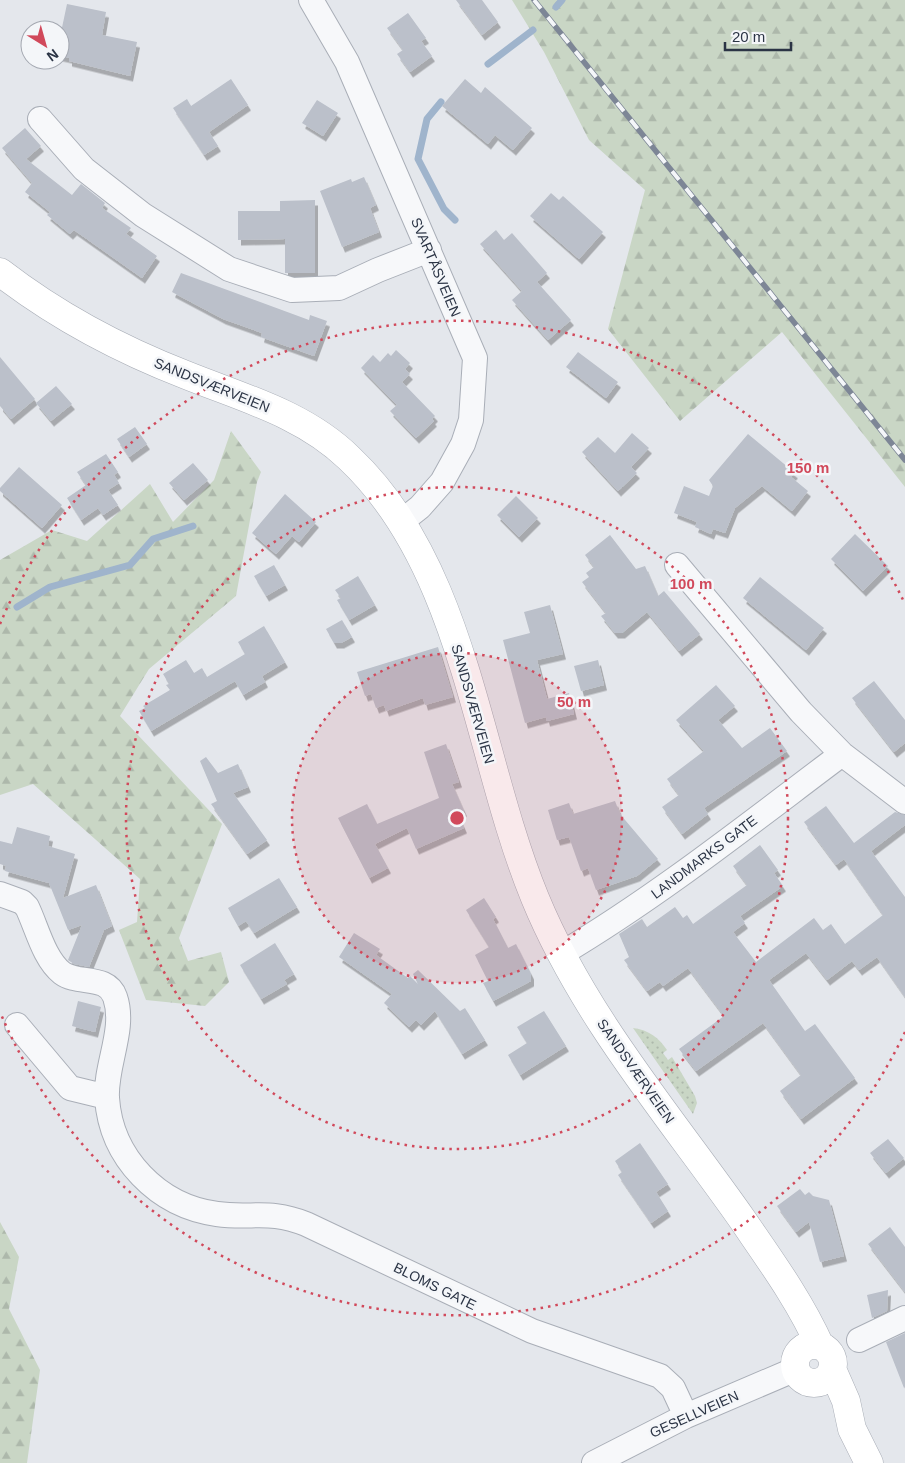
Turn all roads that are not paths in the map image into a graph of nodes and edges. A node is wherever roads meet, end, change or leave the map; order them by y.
1 (316, 2) edge
2 (40, 119) dead end
3 (429, 250) junction
4 (0, 272) edge
5 (401, 522) junction
6 (677, 565) dead end
7 (842, 754) junction
8 (905, 802) edge
9 (0, 894) edge
10 (562, 954) junction
11 (17, 1025) dead end
12 (107, 1097) junction
13 (905, 1318) edge
14 (859, 1340) dead end
15 (812, 1364) junction
16 (686, 1416) junction
17 (594, 1463) edge
18 (870, 1463) edge

1 - 3 street, SVARTÅSVEIEN
2 - 3 street
3 - 5 street, SVARTÅSVEIEN
4 - 5 street, SANDSVÆRVEIEN
5 - 10 street, SANDSVÆRVEIEN
6 - 7 street
7 - 8 street
7 - 10 street, LANDMARKS GATE
9 - 12 street, BLOMS GATE
10 - 15 street, SANDSVÆRVEIEN
11 - 12 street
12 - 16 street, BLOMS GATE
13 - 14 street
15 - 16 street, GESELLVEIEN
15 - 18 street, SANDSVÆRVEIEN
16 - 17 street, GESELLVEIEN

